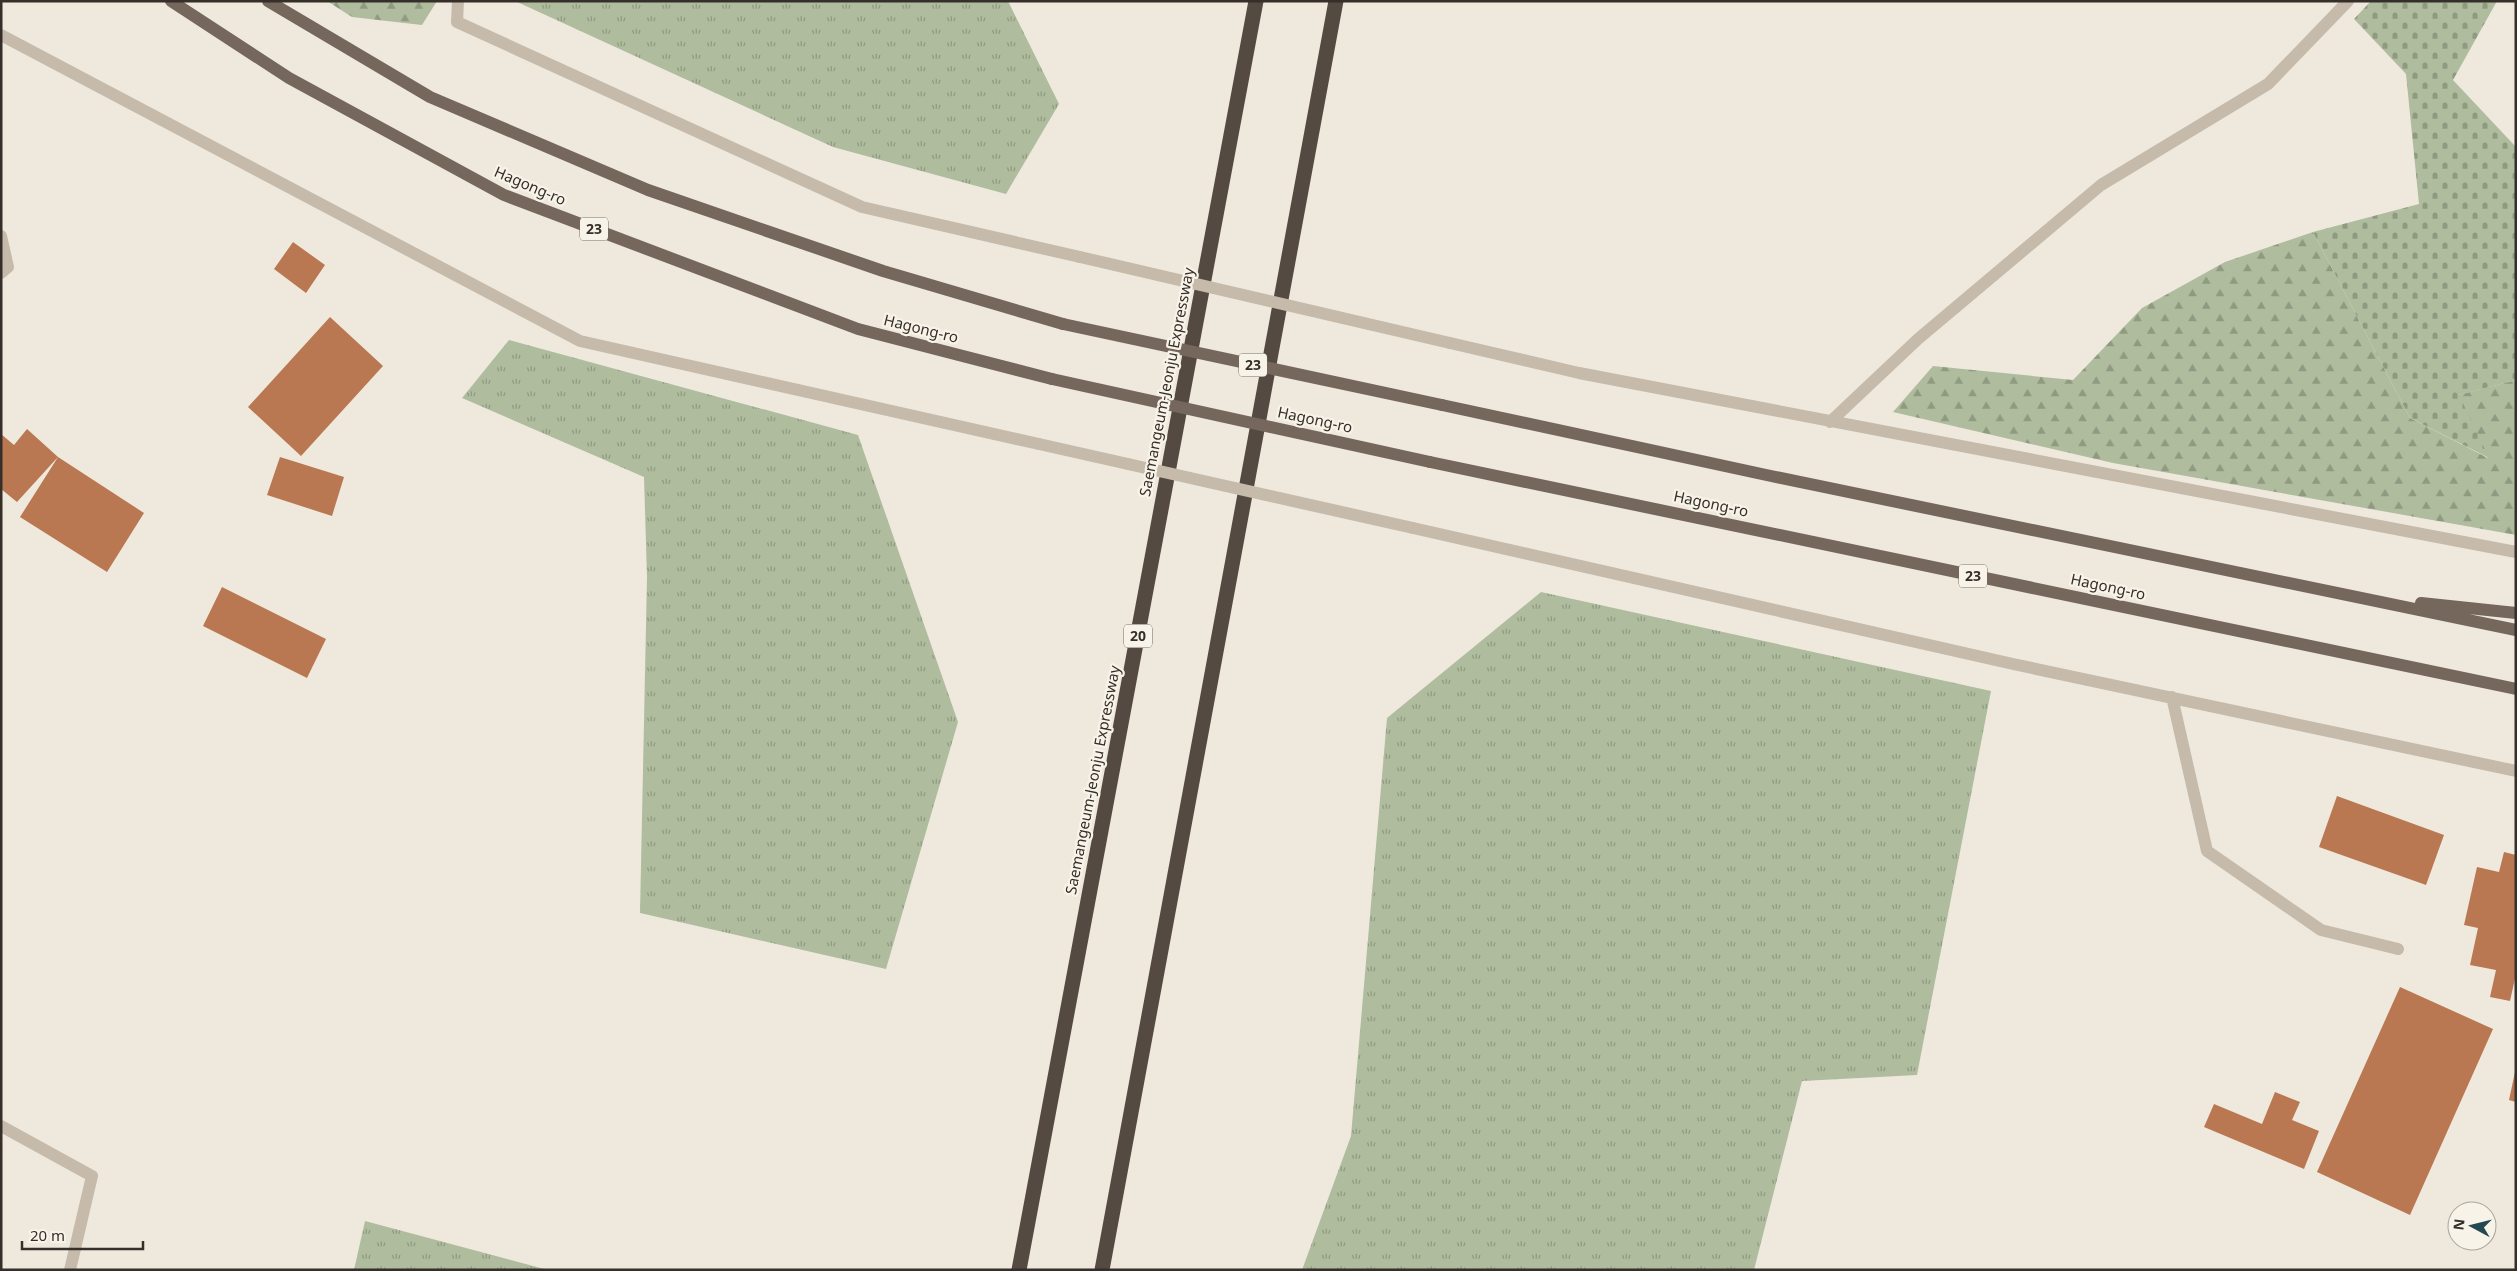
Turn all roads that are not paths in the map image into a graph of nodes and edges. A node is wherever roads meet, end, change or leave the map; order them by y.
1 (171, 1) edge
2 (268, 1) edge
3 (458, 1) edge
4 (1256, 1) edge
5 (1336, 1) edge
6 (2348, 1) edge
7 (1, 35) edge
8 (1, 236) edge
9 (1, 274) edge
10 (1830, 422) junction
11 (2516, 552) edge
12 (2347, 595) junction
13 (2516, 613) edge
14 (2516, 630) edge
15 (2516, 689) edge
16 (2172, 697) junction
17 (2516, 771) edge
18 (2398, 948) dead end
19 (1, 1126) edge
20 (70, 1270) edge
21 (1019, 1270) edge
22 (1102, 1270) edge

1 - 15 main road, Hagong-ro / 23, bridge
2 - 12 main road, 23, bridge
3 - 10 street, bridge
4 - 21 highway, Saemangeum-Jeonju Expressway / 20
5 - 22 highway
6 - 10 street
7 - 16 street, bridge
8 - 9 street
10 - 11 street
12 - 13 main road
12 - 14 main road, 23
16 - 17 street
16 - 18 street
19 - 20 street

